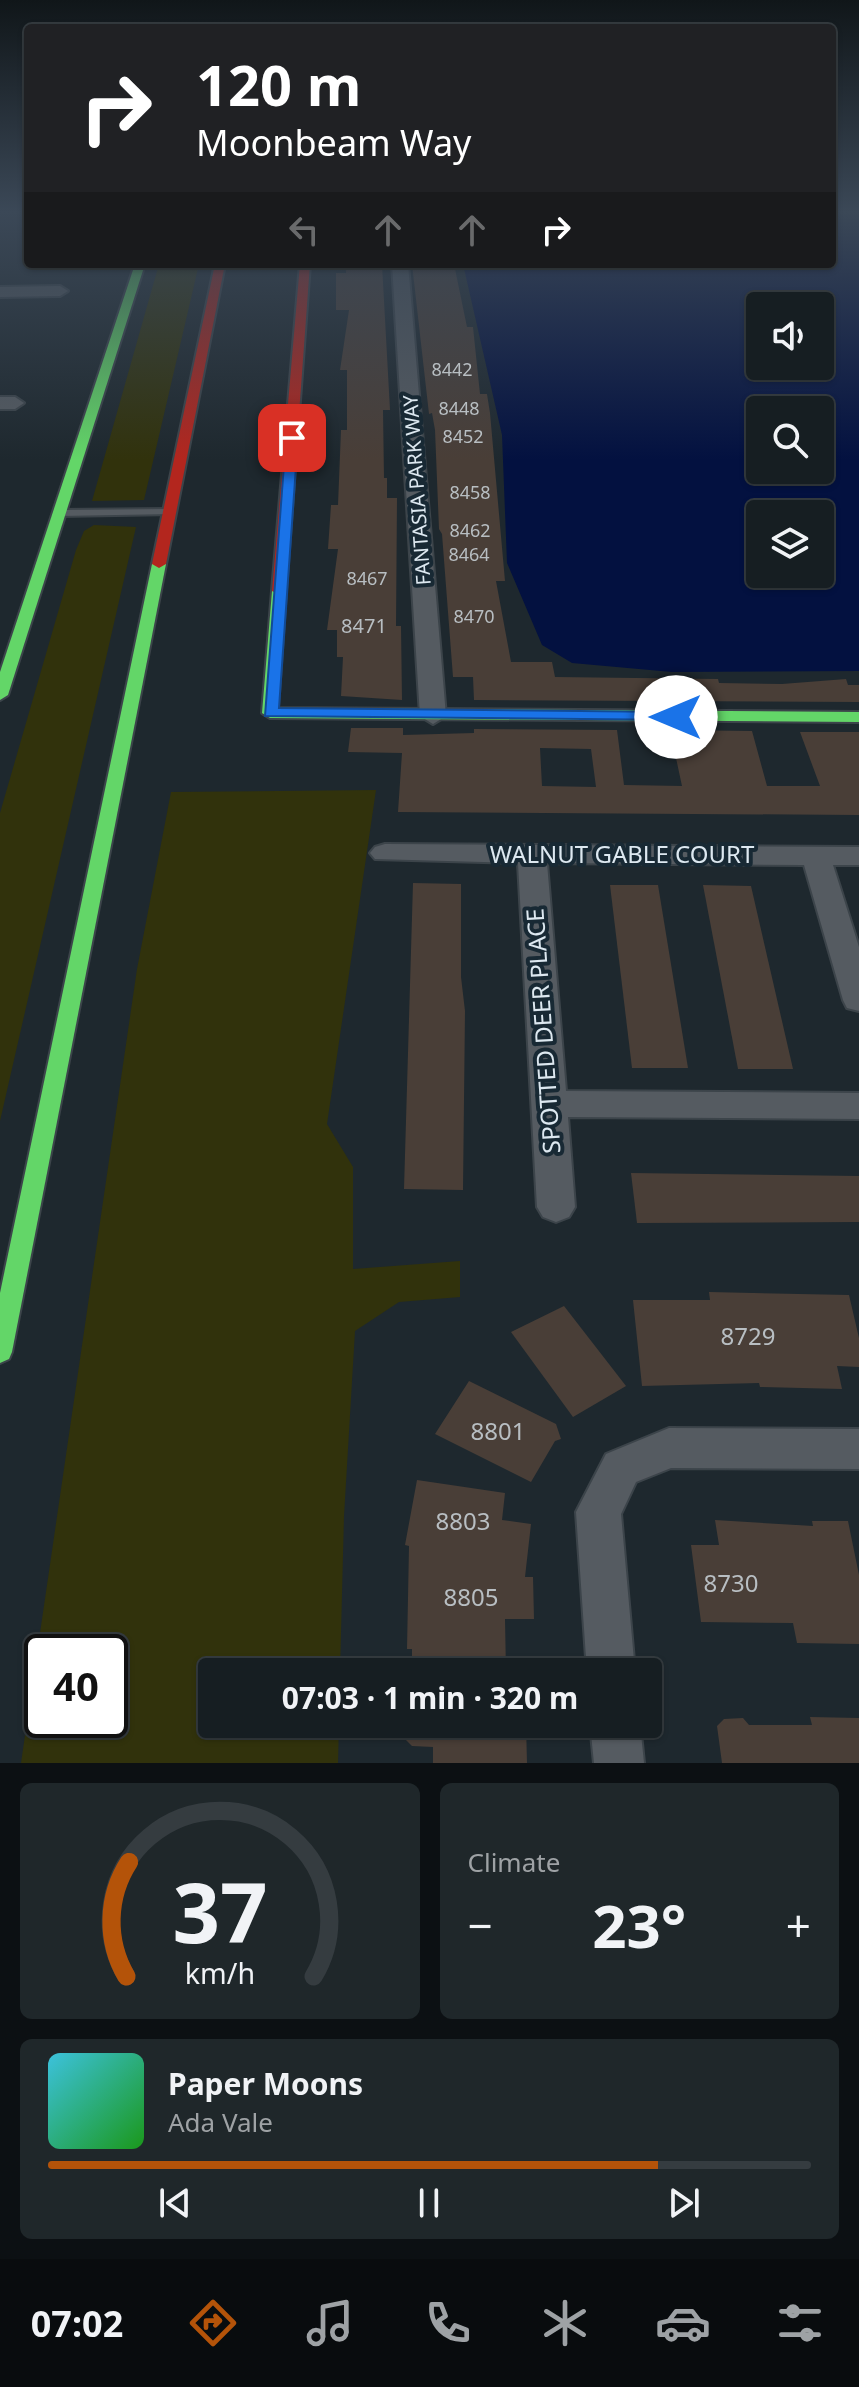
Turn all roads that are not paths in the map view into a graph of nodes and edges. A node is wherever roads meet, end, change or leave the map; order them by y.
1 (130, 295) edge
2 (214, 295) edge
3 (303, 295) edge
4 (402, 295) edge
5 (170, 512) junction
6 (59, 513) junction
7 (0, 695) edge
8 (433, 716) junction
9 (859, 717) edge
10 (385, 853) dead end
11 (532, 854) junction
12 (816, 856) junction
13 (859, 856) edge
14 (859, 1000) edge
15 (548, 1104) junction
16 (859, 1106) edge
17 (556, 1207) dead end
18 (0, 1352) edge
19 (859, 1449) edge
20 (610, 1658) edge
21 (616, 1738) edge
22 (619, 1763) edge

1 - 6 main road
2 - 5 main road
3 - 8 main road
4 - 8 street, FANTASIA PARK WAY
5 - 6 lane
5 - 18 main road
6 - 7 main road
8 - 9 main road
10 - 11 street, WALNUT GABLE COURT
11 - 12 street, WALNUT GABLE COURT
11 - 15 street, SPOTTED DEER PLACE
12 - 13 street, WALNUT GABLE COURT
12 - 14 street
15 - 16 street
15 - 17 street, SPOTTED DEER PLACE
19 - 20 street
21 - 22 street

